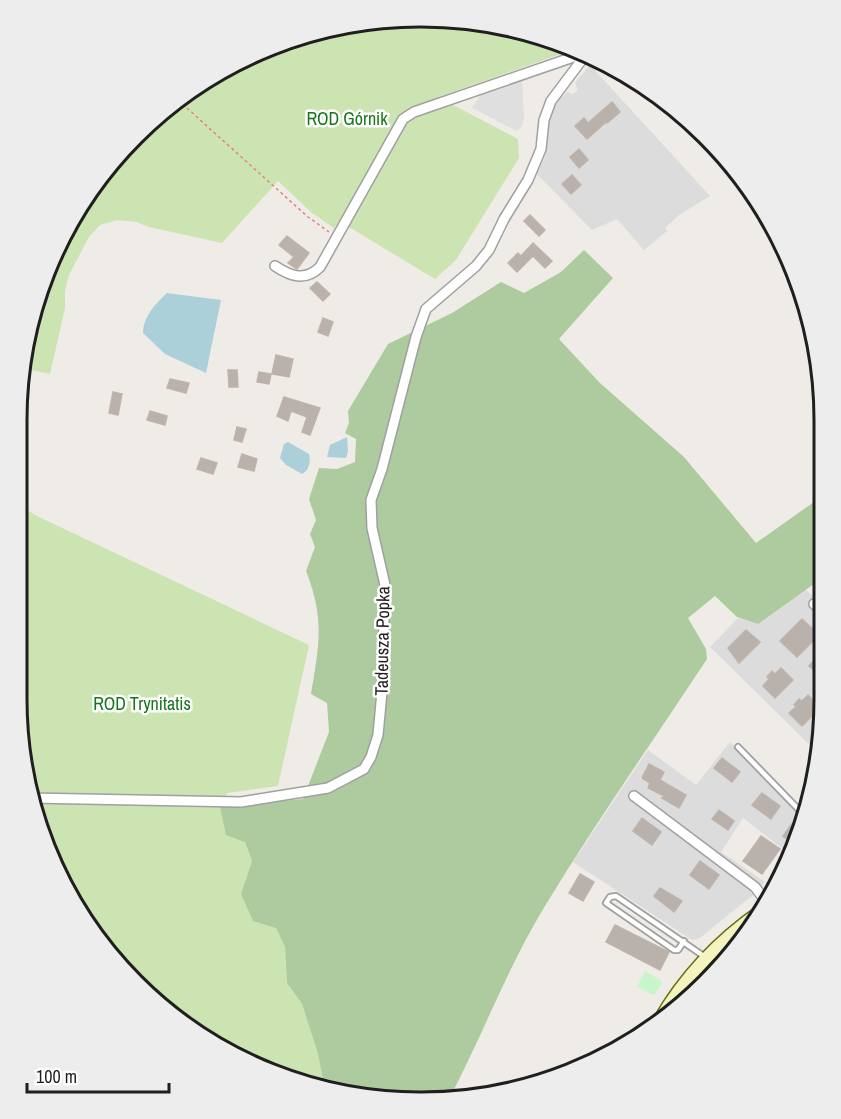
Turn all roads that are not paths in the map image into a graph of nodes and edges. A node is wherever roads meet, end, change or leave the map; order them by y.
1 (572, 58) edge
2 (580, 61) edge
3 (275, 266) dead end
4 (738, 747) dead end
5 (634, 796) dead end
6 (40, 798) edge
7 (798, 808) edge
8 (761, 895) edge
9 (742, 925) edge
10 (684, 941) junction
11 (705, 957) junction
12 (671, 1002) edge

1 - 3 street
2 - 6 street, Tadeusza Popka
4 - 7 lane
5 - 8 street
9 - 11 main road
10 - 10 lane
10 - 11 lane
11 - 12 main road

